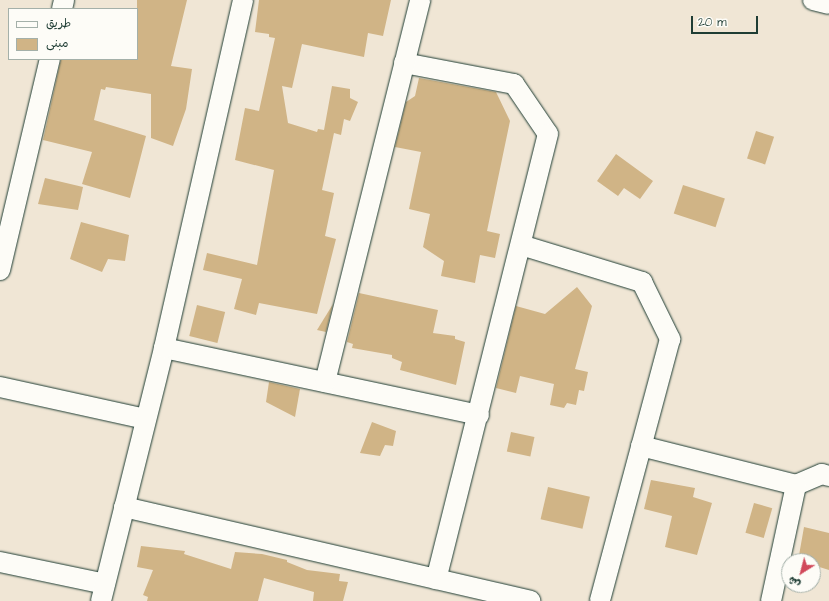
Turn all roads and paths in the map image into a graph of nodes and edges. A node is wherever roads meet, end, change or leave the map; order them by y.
1 (243, 0) edge
2 (420, 0) edge
3 (813, 0) edge
4 (829, 4) edge
5 (50, 60) edge
6 (404, 63) junction
7 (521, 245) junction
8 (0, 270) edge
9 (164, 348) junction
10 (324, 382) junction
11 (0, 387) edge
12 (479, 415) junction
13 (146, 419) junction
14 (641, 446) junction
15 (829, 476) edge
16 (796, 485) junction
17 (124, 507) junction
18 (0, 562) edge
19 (436, 579) junction
20 (103, 592) edge
21 (530, 601) edge
22 (600, 601) edge
23 (771, 601) edge

1 - 9 street
2 - 6 street
3 - 4 street
5 - 8 street
6 - 7 street
6 - 10 street
7 - 12 street
7 - 14 street
9 - 10 street
9 - 13 street
10 - 12 street
11 - 13 street
12 - 19 street
13 - 17 street
14 - 16 street
14 - 22 street
15 - 16 street
16 - 23 street
17 - 19 street
17 - 20 street
18 - 20 street
19 - 21 street

